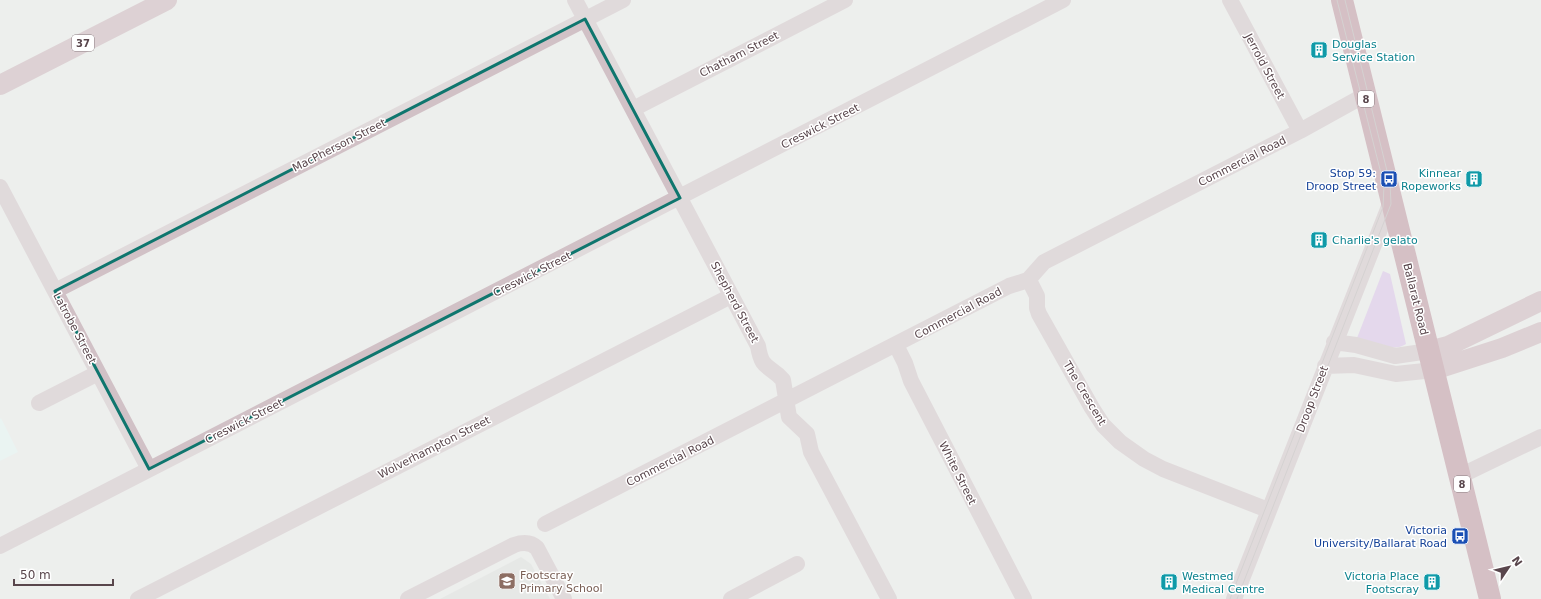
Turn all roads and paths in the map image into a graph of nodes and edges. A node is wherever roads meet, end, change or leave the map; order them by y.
1 (167, 0) edge
2 (575, 0) edge
3 (623, 0) edge
4 (845, 0) edge
5 (1063, 0) edge
6 (1230, 0) edge
7 (1342, 0) edge
8 (585, 19) junction
9 (0, 85) edge
10 (1365, 95) junction
11 (632, 109) junction
12 (1300, 131) junction
13 (0, 187) edge
14 (680, 198) junction
15 (1392, 198) junction
16 (1029, 280) junction
17 (55, 290) junction
18 (731, 296) junction
19 (1541, 301) edge
20 (1541, 332) edge
21 (1334, 342) junction
22 (896, 345) junction
23 (1431, 360) junction
24 (1325, 366) junction
25 (98, 373) junction
26 (786, 401) junction
27 (39, 403) dead end
28 (1541, 437) edge
29 (149, 469) junction
30 (1460, 476) junction
31 (1268, 510) junction
32 (545, 524) dead end
33 (0, 546) edge
34 (797, 564) dead end
35 (138, 599) edge
36 (408, 599) edge
37 (564, 599) edge
38 (731, 599) edge
39 (889, 599) edge
40 (1024, 599) edge
41 (1234, 599) edge
42 (1490, 599) edge

1 - 9 main road, 37
2 - 8 street, Shepherd Street
3 - 8 street, MacPherson Street
4 - 11 street, Chatham Street
5 - 14 street, Creswick Street
6 - 12 street, Jerrold Street
7 - 10 highway, Ballarat Road / 8
8 - 11 street, Shepherd Street
8 - 17 street, MacPherson Street
10 - 12 street, Commercial Road
10 - 15 highway, Ballarat Road / 8
11 - 14 street, Shepherd Street
12 - 16 street, Commercial Road
13 - 17 street, Latrobe Street
14 - 18 street, Shepherd Street
14 - 29 street, Creswick Street
15 - 21 street, Droop Street
15 - 23 highway, Ballarat Road / 8
16 - 22 street, Commercial Road
16 - 31 street, The Crescent
17 - 25 street, Latrobe Street
18 - 26 street, Shepherd Street
18 - 35 street, Wolverhampton Street
19 - 23 main road
20 - 23 main road
21 - 23 street
21 - 24 street, Droop Street
22 - 26 street, Commercial Road
22 - 40 street, White Street
23 - 24 street
23 - 30 highway, Ballarat Road / 8
24 - 31 street, Droop Street
25 - 27 street
25 - 29 street, Latrobe Street
26 - 32 street, Commercial Road
26 - 39 street, Shepherd Street
28 - 30 street
29 - 33 street, Creswick Street
30 - 42 highway, Ballarat Road / 8
31 - 41 street, Droop Street
34 - 38 street
36 - 37 street

